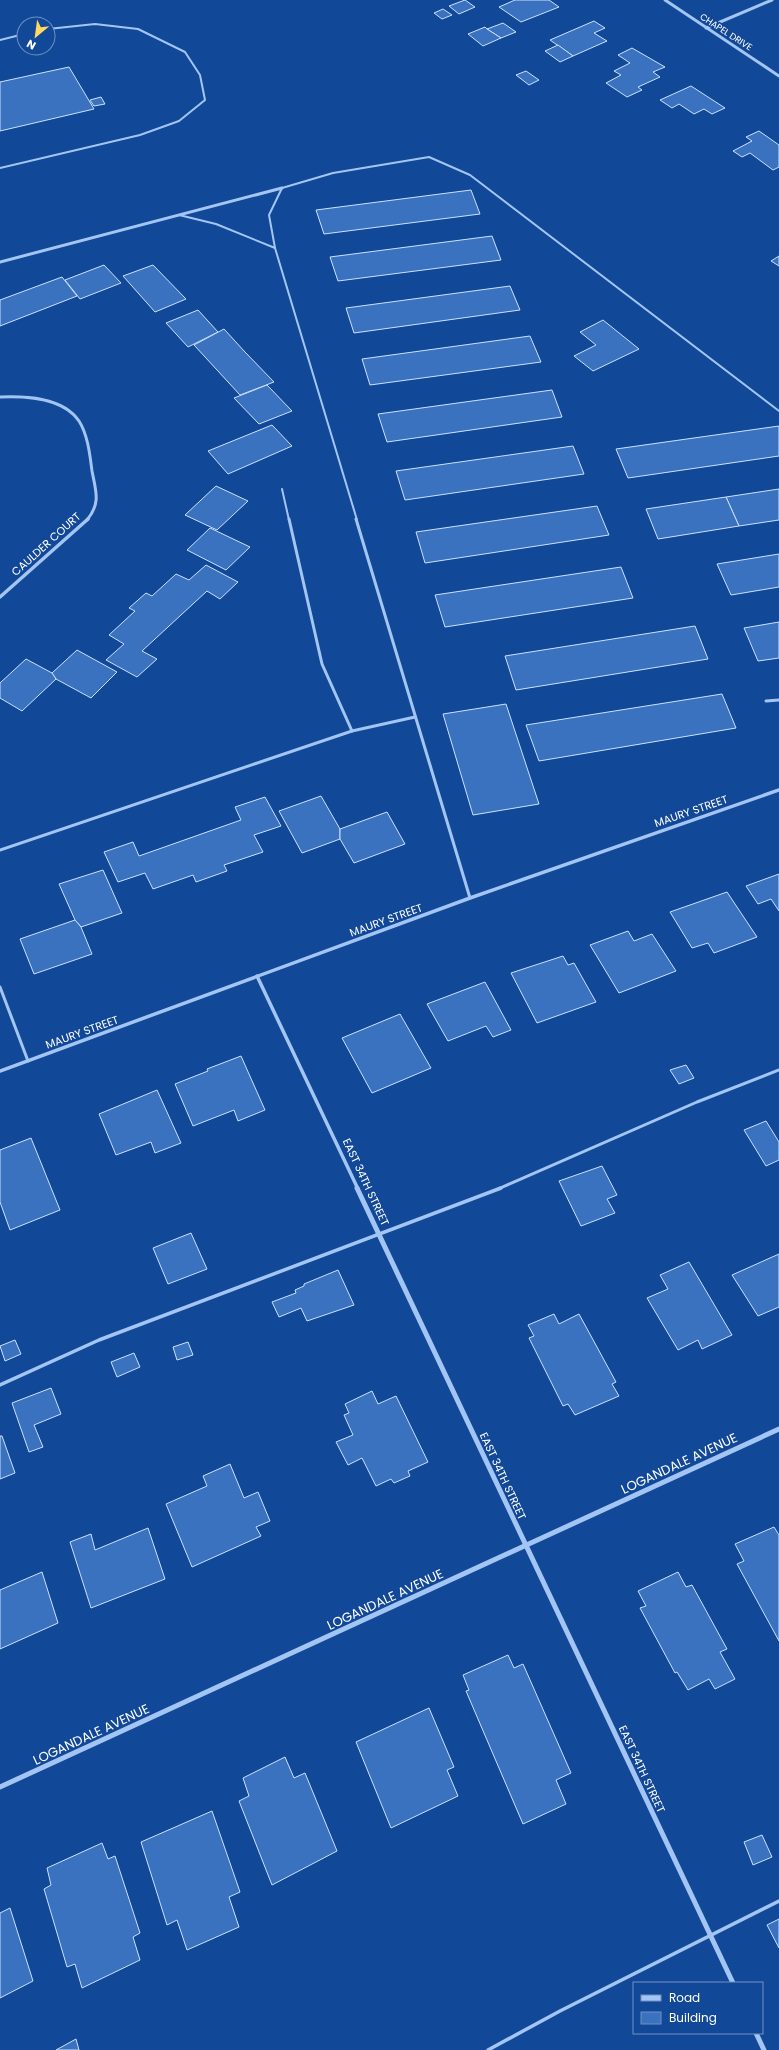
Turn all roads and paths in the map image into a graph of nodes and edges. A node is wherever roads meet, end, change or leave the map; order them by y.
1 (664, 0) edge
2 (772, 0) edge
3 (56, 28) edge
4 (706, 28) junction
5 (16, 36) edge
6 (0, 40) edge
7 (779, 76) edge
8 (0, 168) edge
9 (282, 188) junction
10 (179, 215) junction
11 (275, 248) junction
12 (0, 262) edge
13 (0, 397) edge
14 (779, 411) edge
15 (282, 489) dead end
16 (0, 597) edge
17 (779, 700) edge
18 (766, 701) dead end
19 (415, 717) junction
20 (352, 731) junction
21 (779, 790) edge
22 (0, 850) edge
23 (470, 898) junction
24 (257, 976) junction
25 (0, 986) edge
26 (28, 1061) junction
27 (779, 1070) edge
28 (0, 1071) edge
29 (379, 1234) junction
30 (0, 1385) edge
31 (779, 1429) edge
32 (525, 1546) junction
33 (0, 1787) edge
34 (779, 1901) edge
35 (711, 1937) junction
36 (732, 1982) edge
37 (756, 2034) edge
38 (488, 2050) edge
39 (764, 2050) edge

1 - 4 street, CHAPEL DRIVE
2 - 4 street
3 - 8 lane
4 - 7 street, CHAPEL DRIVE
5 - 6 lane
9 - 10 street
9 - 11 lane
9 - 14 lane
10 - 11 lane
10 - 12 street
11 - 19 lane
13 - 16 street, CAULDER COURT
15 - 20 lane
17 - 18 lane
19 - 20 lane
19 - 23 lane
20 - 22 lane
21 - 23 street, MAURY STREET
23 - 24 street, MAURY STREET
24 - 26 street, MAURY STREET
24 - 29 street, EAST 34TH STREET
25 - 26 lane
26 - 28 street, MAURY STREET
27 - 29 lane
29 - 30 lane
29 - 32 street, EAST 34TH STREET
31 - 32 street, LOGANDALE AVENUE
32 - 33 street, LOGANDALE AVENUE
32 - 35 street, EAST 34TH STREET
34 - 35 lane
35 - 36 street, EAST 34TH STREET
35 - 38 lane
37 - 39 street

